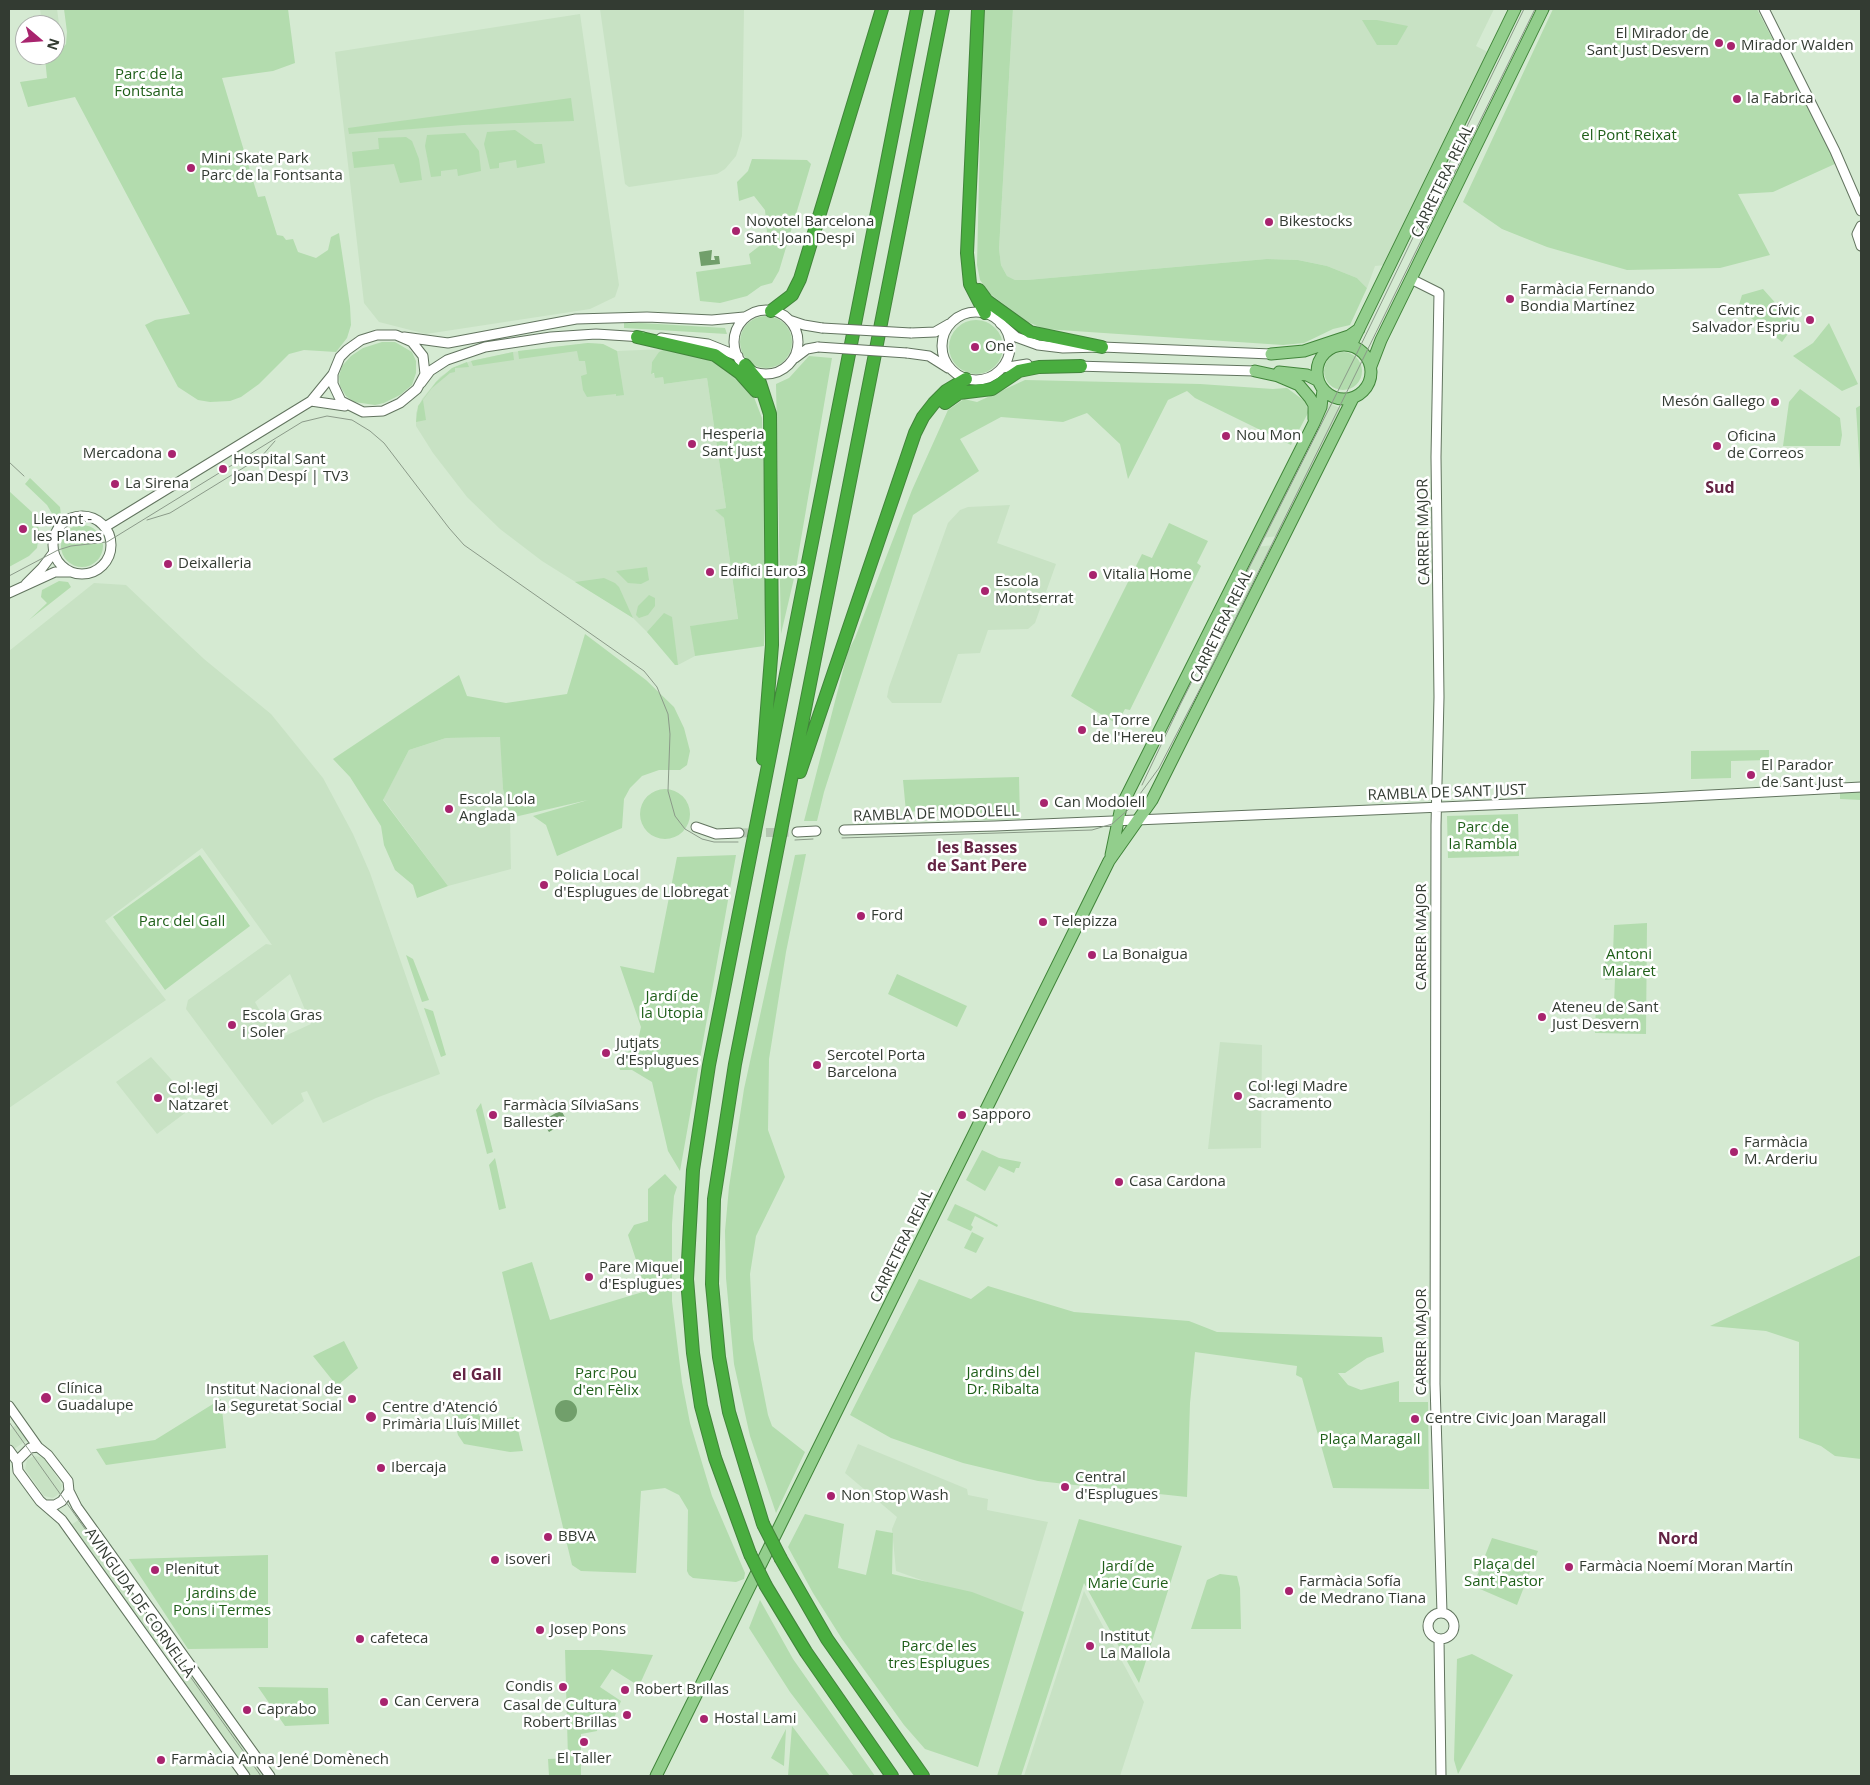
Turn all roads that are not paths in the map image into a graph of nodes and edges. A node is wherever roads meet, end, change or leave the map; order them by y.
1 (882, 9) edge
2 (917, 9) edge
3 (943, 9) edge
4 (978, 9) edge
5 (1515, 9) edge
6 (1543, 9) edge
7 (1764, 9) edge
8 (1861, 211) edge
9 (1861, 226) edge
10 (1861, 246) edge
11 (967, 253) junction
12 (1411, 279) junction
13 (771, 311) junction
14 (984, 313) junction
15 (744, 317) junction
16 (957, 318) junction
17 (787, 319) junction
18 (1000, 322) junction
19 (1359, 329) junction
20 (637, 336) junction
21 (404, 337) junction
22 (1350, 345) junction
23 (1102, 347) junction
24 (1270, 354) junction
25 (1322, 356) junction
26 (793, 360) junction
27 (742, 361) junction
28 (1081, 366) junction
29 (1371, 366) junction
30 (1002, 368) junction
31 (1255, 371) junction
32 (954, 372) junction
33 (333, 374) junction
34 (966, 379) junction
35 (421, 383) junction
36 (1320, 385) junction
37 (1353, 398) junction
38 (311, 400) junction
39 (347, 406) junction
40 (1314, 423) junction
41 (772, 488) junction
42 (105, 527) junction
43 (54, 552) junction
44 (72, 572) junction
45 (26, 584) junction
46 (9, 593) edge
47 (847, 631) junction
48 (1861, 787) edge
49 (1437, 808) junction
50 (1118, 820) junction
51 (1139, 820) junction
52 (783, 822) junction
53 (757, 824) junction
54 (696, 827) dead end
55 (844, 830) dead end
56 (816, 831) dead end
57 (797, 832) tunnel mouth
58 (739, 833) tunnel mouth
59 (1109, 861) junction
60 (9, 1406) edge
61 (38, 1447) junction
62 (9, 1450) edge
63 (17, 1461) junction
64 (69, 1491) junction
65 (46, 1505) junction
66 (1442, 1613) junction
67 (1439, 1639) junction
68 (245, 1776) edge
69 (270, 1776) edge
70 (656, 1776) edge
71 (892, 1776) edge
72 (923, 1776) edge
73 (1441, 1776) edge

1 - 13 highway
2 - 53 highway
3 - 52 highway
4 - 11 highway
5 - 19 main road, CARRETERA REIAL
6 - 12 main road, CARRETERA REIAL
7 - 8 street
9 - 10 street
11 - 14 highway
11 - 23 highway
12 - 29 main road, CARRETERA REIAL
12 - 49 street, CARRER MAJOR
13 - 15 street
13 - 17 street
14 - 16 street
14 - 18 street
15 - 21 street
15 - 27 street
16 - 17 street, bridge
16 - 32 street
17 - 26 street
18 - 23 street
18 - 30 street
19 - 22 main road, CARRETERA REIAL
19 - 24 main road
20 - 27 street
20 - 35 street
20 - 41 highway
21 - 33 street
21 - 35 street
22 - 25 main road
22 - 29 main road
23 - 24 street
24 - 25 main road
25 - 36 main road
26 - 27 street
26 - 32 street, bridge
27 - 41 highway
28 - 30 street
28 - 31 street
28 - 47 highway
29 - 37 main road
30 - 34 street
31 - 36 main road
31 - 40 main road
32 - 34 street
33 - 38 street
33 - 39 street
34 - 47 highway
35 - 39 street
36 - 37 main road
36 - 40 main road, CARRETERA REIAL
37 - 51 main road, CARRETERA REIAL
38 - 39 street
38 - 42 street
40 - 50 main road, CARRETERA REIAL
41 - 53 highway
42 - 43 street
42 - 44 street
43 - 44 street
43 - 45 street
44 - 45 street
45 - 46 street
47 - 52 highway
48 - 49 street, RAMBLA DE SANT JUST
49 - 51 street, RAMBLA DE SANT JUST
49 - 66 street, CARRER MAJOR
50 - 51 street, RAMBLA DE SANT JUST
50 - 55 street, RAMBLA DE MODOLELL
50 - 59 main road, CARRETERA REIAL
51 - 59 main road, CARRETERA REIAL
52 - 72 highway, bridge
53 - 71 highway, bridge
54 - 58 street
56 - 57 street
59 - 70 main road, CARRETERA REIAL
60 - 61 street, AVINGUDA DE CORNELLÀ
61 - 63 street
61 - 64 street, AVINGUDA DE CORNELLÀ
62 - 63 street, AVINGUDA DE CORNELLÀ
63 - 65 street, AVINGUDA DE CORNELLÀ
64 - 65 street
64 - 69 street, AVINGUDA DE CORNELLÀ
65 - 68 street, AVINGUDA DE CORNELLÀ
66 - 67 street
66 - 67 street
67 - 73 street

